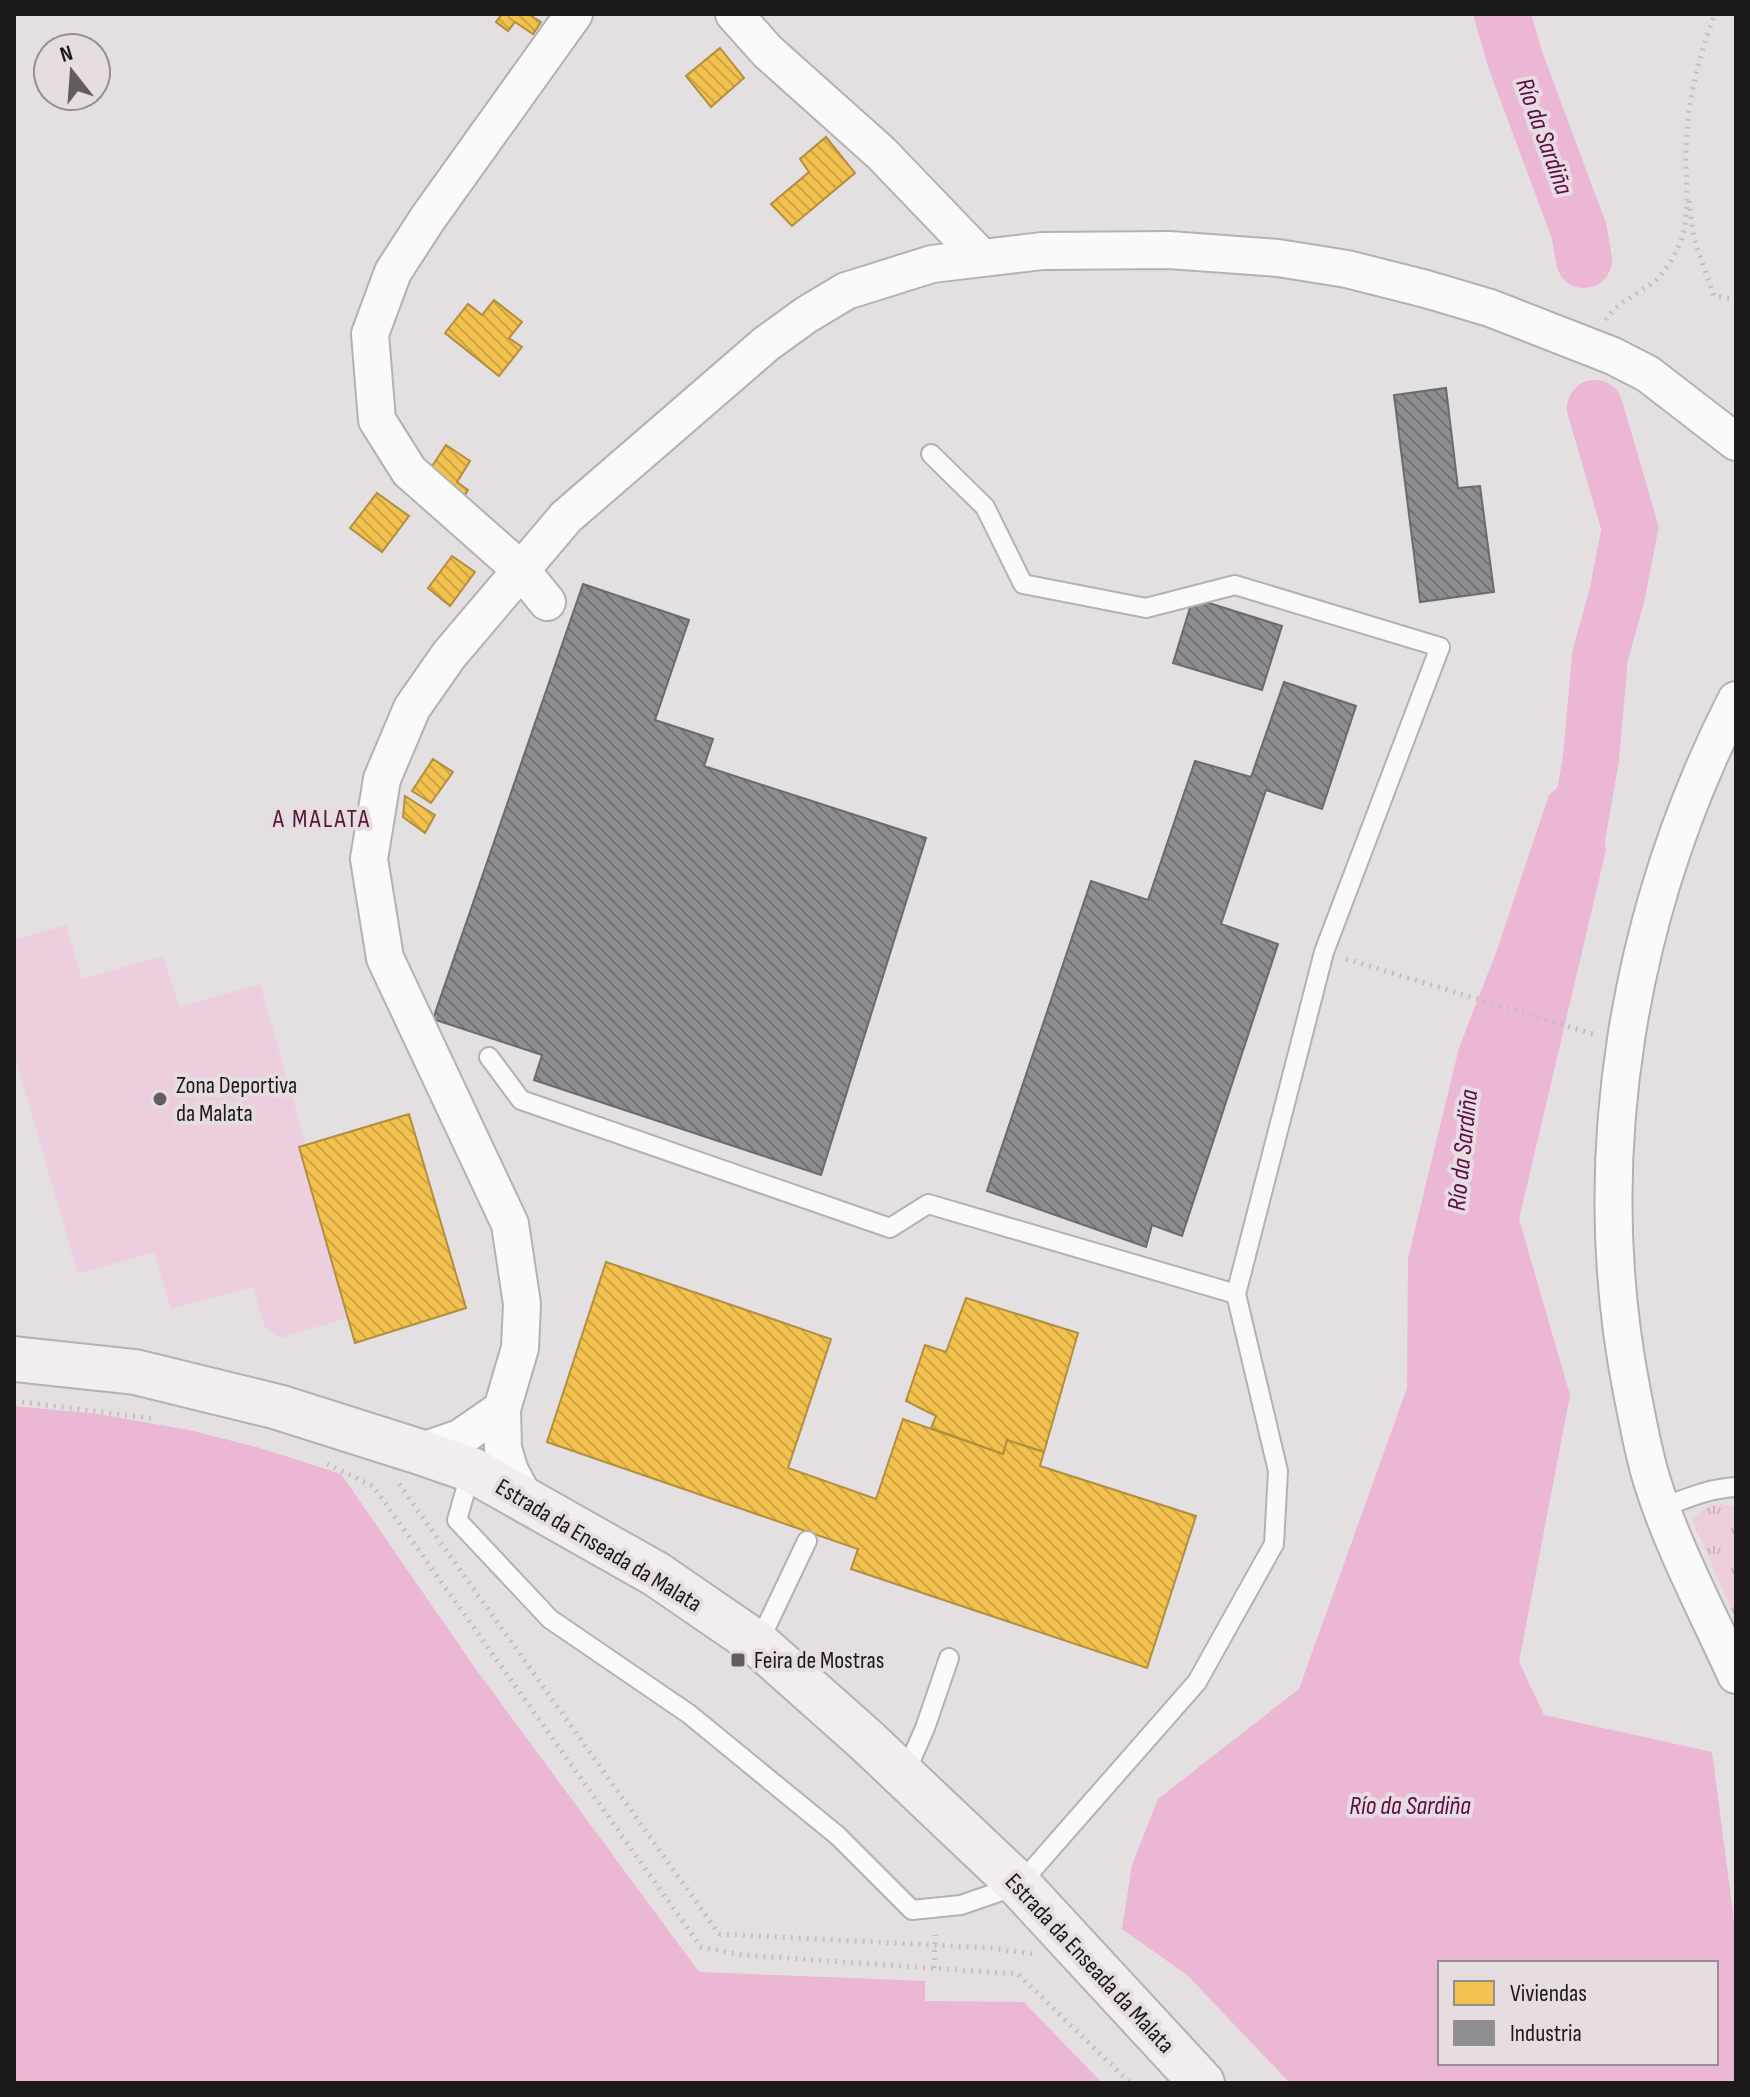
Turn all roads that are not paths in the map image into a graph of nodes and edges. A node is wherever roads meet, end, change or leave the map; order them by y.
1 (574, 14) edge
2 (734, 14) edge
3 (980, 256) junction
4 (1736, 442) edge
5 (931, 454) dead end
6 (521, 570) junction
7 (547, 602) dead end
8 (1736, 700) edge
9 (489, 1057) dead end
10 (1236, 1294) junction
11 (14, 1359) edge
12 (502, 1409) junction
13 (403, 1464) junction
14 (472, 1470) junction
15 (1736, 1487) edge
16 (525, 1500) junction
17 (1661, 1508) junction
18 (807, 1541) dead end
19 (758, 1644) junction
20 (949, 1658) dead end
21 (1736, 1675) edge
22 (904, 1776) junction
23 (1019, 1885) junction
24 (1202, 2083) edge

1 - 6 street
2 - 3 street
3 - 4 street
3 - 6 street
5 - 10 lane
6 - 7 street
6 - 12 street
8 - 17 street
9 - 10 lane
10 - 23 lane
11 - 13 main road, Estrada da Enseada da Malata
12 - 13 street
12 - 16 street
13 - 14 main road, Estrada da Enseada da Malata
14 - 16 main road, Estrada da Enseada da Malata
14 - 23 lane
15 - 17 lane
16 - 19 main road, Estrada da Enseada da Malata
17 - 21 street
18 - 19 lane
19 - 22 main road, Estrada da Enseada da Malata
20 - 22 lane
22 - 23 main road, Estrada da Enseada da Malata
23 - 24 main road, Estrada da Enseada da Malata

